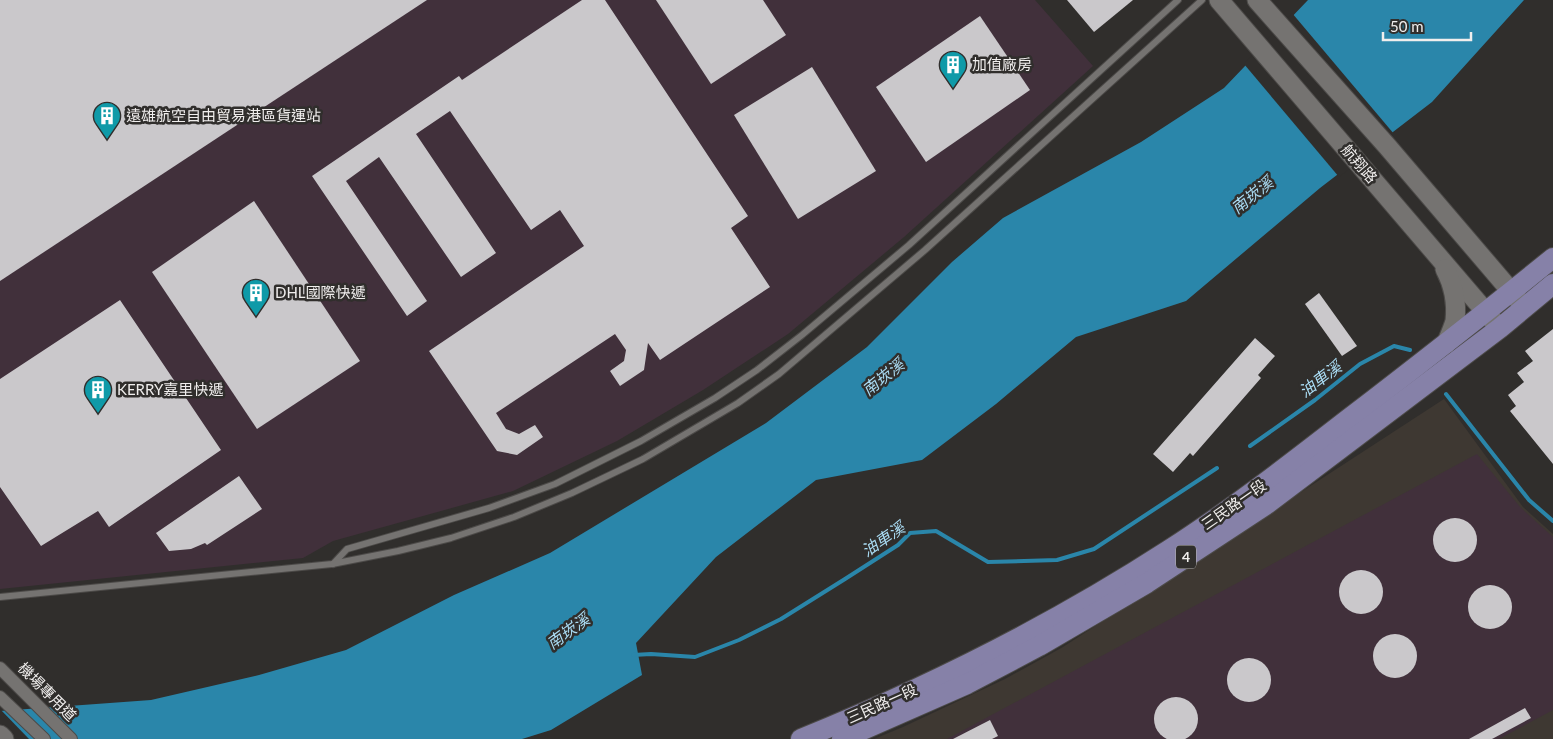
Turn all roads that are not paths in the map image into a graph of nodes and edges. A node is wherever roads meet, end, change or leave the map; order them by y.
1 (1178, 0) edge
2 (1202, 0) edge
3 (1257, 0) edge
4 (1220, 2) edge
5 (1437, 255) junction
6 (1553, 258) edge
7 (1553, 284) edge
8 (1512, 292) junction
9 (1525, 307) junction
10 (1487, 311) junction
11 (1500, 328) junction
12 (1446, 344) junction
13 (332, 564) junction
14 (0, 597) edge
15 (0, 668) edge
16 (0, 697) edge
17 (0, 735) edge
18 (4, 739) edge
19 (44, 739) edge
20 (72, 739) edge
21 (801, 739) edge
22 (842, 739) edge

1 - 13 lane
2 - 13 lane
3 - 8 street
4 - 5 street, 航翔路
5 - 10 street, 航翔路
5 - 12 street
6 - 8 main road, 三民路一段 / 4
7 - 9 main road, 三民路一段 / 4
8 - 9 street
8 - 10 main road, 三民路一段 / 4
9 - 11 main road, 三民路一段 / 4
10 - 11 street, 航翔路
10 - 12 main road, 三民路一段 / 4
11 - 22 main road, 三民路一段 / 4
12 - 21 main road, 三民路一段 / 4
13 - 14 lane
15 - 20 street, 機場專用道
16 - 19 street
17 - 18 street

